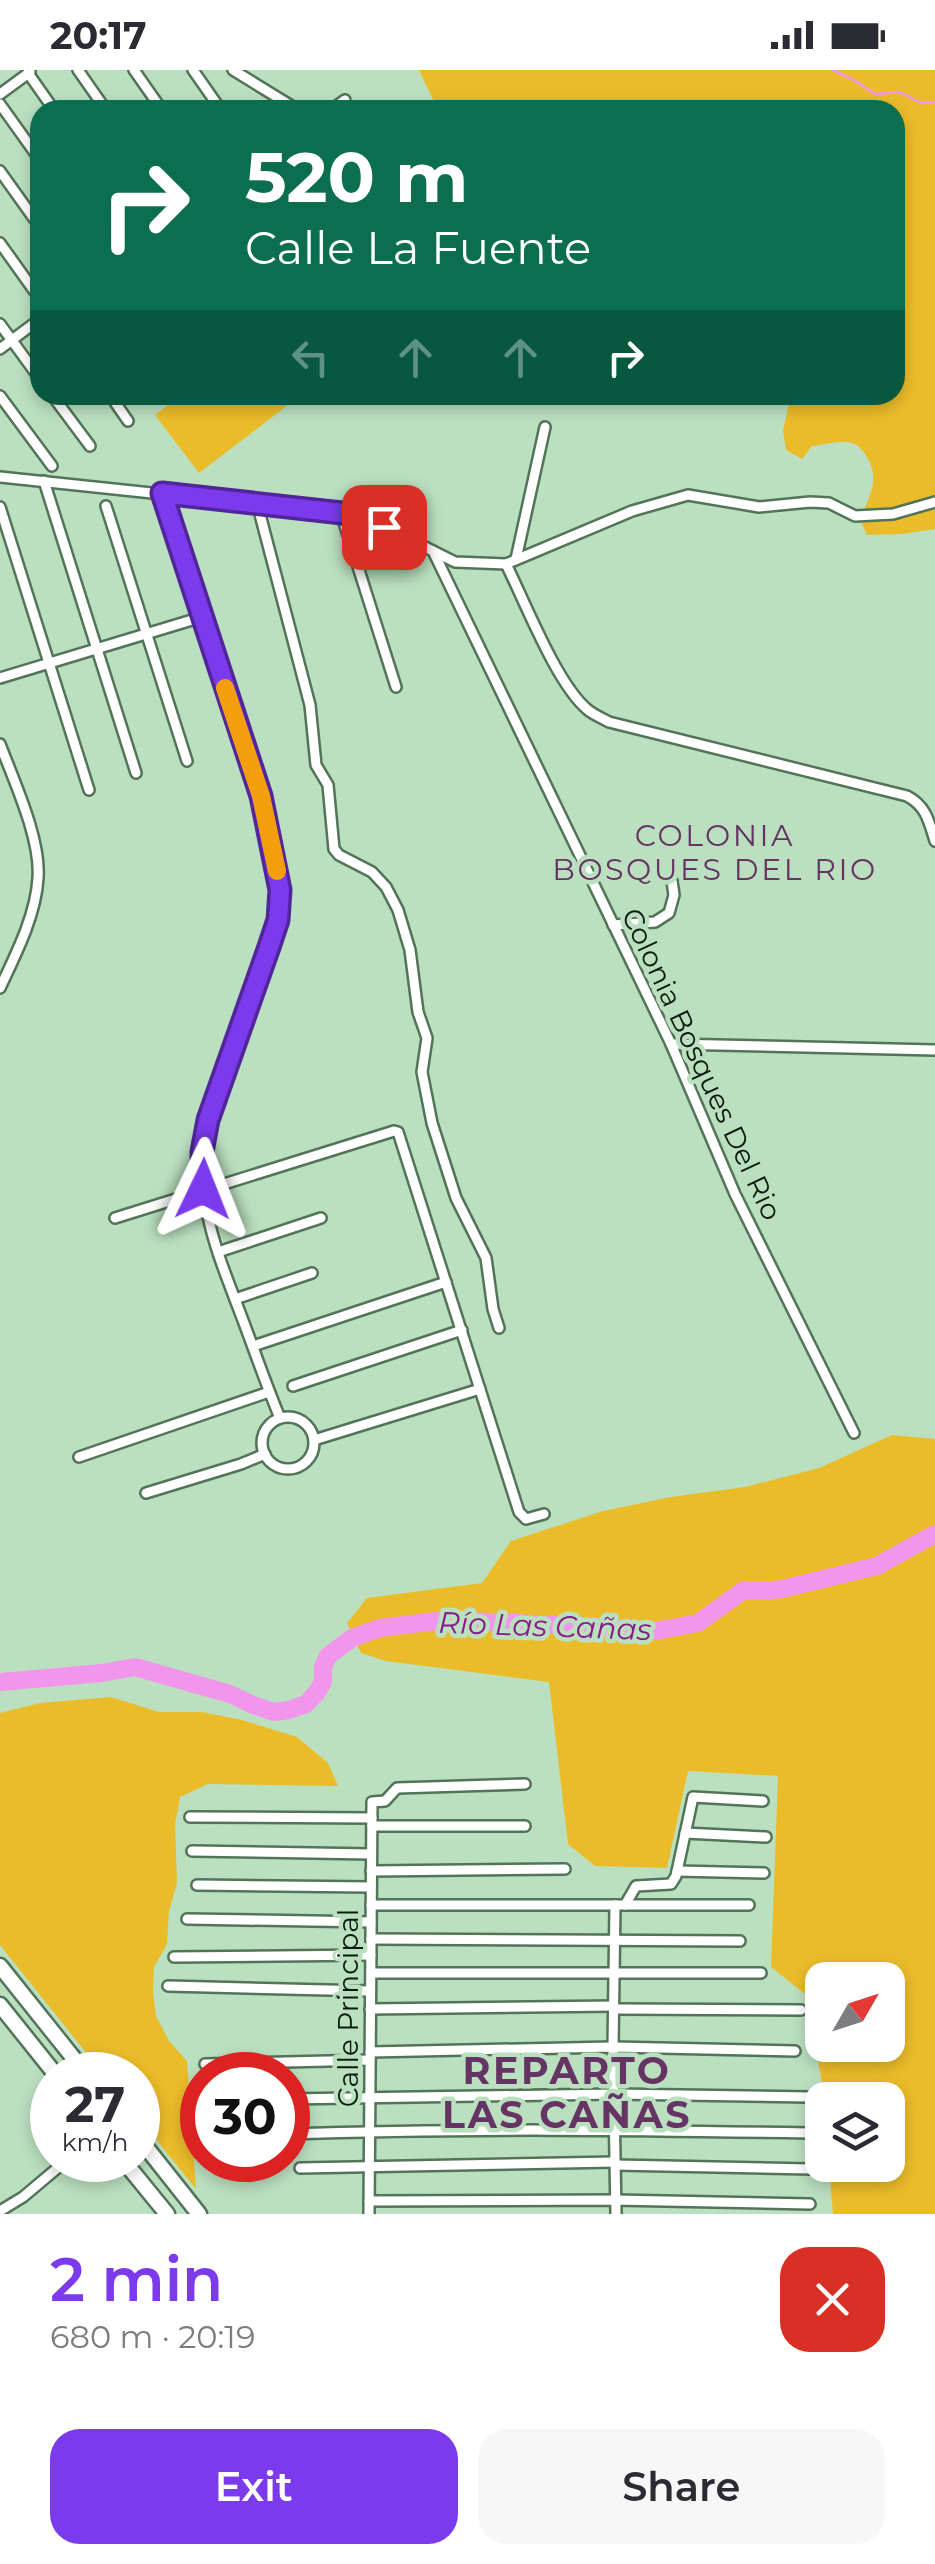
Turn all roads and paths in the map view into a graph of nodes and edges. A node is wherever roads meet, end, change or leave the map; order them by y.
1 (78, 70) edge
2 (134, 70) edge
3 (193, 70) edge
4 (233, 70) edge
5 (30, 72) edge
6 (0, 94) edge
7 (48, 100) edge
8 (99, 100) edge
9 (155, 100) edge
10 (214, 100) edge
11 (282, 100) edge
12 (0, 104) edge
13 (30, 146) edge
14 (0, 170) edge
15 (30, 213) edge
16 (0, 243) edge
17 (30, 285) edge
18 (0, 324) edge
19 (30, 327) edge
20 (12, 340) junction
21 (0, 349) edge
22 (30, 364) edge
23 (0, 396) edge
24 (59, 405) edge
25 (117, 405) edge
26 (128, 421) dead end
27 (545, 427) dead end
28 (90, 446) dead end
29 (52, 466) dead end
30 (0, 476) edge
31 (44, 481) junction
32 (162, 493) junction
33 (935, 498) edge
34 (257, 504) junction
35 (106, 506) dead end
36 (0, 507) edge
37 (342, 513) junction
38 (433, 551) junction
39 (511, 561) junction
40 (202, 617) junction
41 (148, 634) junction
42 (97, 649) junction
43 (49, 664) junction
44 (0, 678) edge
45 (396, 687) dead end
46 (0, 744) edge
47 (187, 761) dead end
48 (136, 772) dead end
49 (90, 790) dead end
50 (935, 841) edge
51 (672, 881) dead end
52 (613, 925) junction
53 (0, 988) edge
54 (671, 1044) junction
55 (935, 1050) edge
56 (203, 1189) junction
57 (115, 1218) dead end
58 (321, 1218) dead end
59 (218, 1252) junction
60 (312, 1274) dead end
61 (446, 1282) junction
62 (236, 1299) junction
63 (499, 1328) dead end
64 (462, 1330) junction
65 (253, 1346) junction
66 (293, 1386) dead end
67 (480, 1388) junction
68 (269, 1392) junction
69 (280, 1418) junction
70 (854, 1433) dead end
71 (314, 1440) junction
72 (265, 1454) junction
73 (80, 1457) dead end
74 (146, 1493) dead end
75 (544, 1514) dead end
76 (525, 1784) dead end
77 (763, 1801) dead end
78 (190, 1817) dead end
79 (372, 1822) junction
80 (525, 1826) dead end
81 (685, 1833) junction
82 (766, 1837) dead end
83 (192, 1851) dead end
84 (372, 1854) junction
85 (565, 1869) dead end
86 (371, 1871) junction
87 (677, 1871) junction
88 (764, 1873) dead end
89 (198, 1886) dead end
90 (371, 1887) junction
91 (748, 1904) dead end
92 (371, 1905) junction
93 (620, 1905) junction
94 (187, 1919) dead end
95 (371, 1922) junction
96 (615, 1939) junction
97 (371, 1940) junction
98 (740, 1941) dead end
99 (371, 1955) junction
100 (174, 1957) dead end
101 (0, 1966) edge
102 (614, 1972) junction
103 (370, 1973) junction
104 (761, 1973) dead end
105 (168, 1986) dead end
106 (370, 1992) junction
107 (0, 2005) edge
108 (614, 2008) junction
109 (370, 2009) junction
110 (801, 2010) dead end
111 (613, 2047) junction
112 (38, 2052) edge
113 (69, 2052) edge
114 (795, 2052) dead end
115 (370, 2056) junction
116 (310, 2059) edge
117 (614, 2094) junction
118 (370, 2096) junction
119 (805, 2097) edge
120 (310, 2098) edge
121 (615, 2130) junction
122 (370, 2131) junction
123 (310, 2133) edge
124 (805, 2133) edge
125 (615, 2163) junction
126 (160, 2165) edge
127 (369, 2165) junction
128 (310, 2168) edge
129 (805, 2169) edge
130 (42, 2182) edge
131 (141, 2182) edge
132 (615, 2200) junction
133 (369, 2201) junction
134 (810, 2204) dead end
135 (0, 2211) edge
136 (167, 2214) edge
137 (199, 2214) edge
138 (369, 2214) edge
139 (616, 2214) edge

1 - 8 street
2 - 9 street
3 - 10 street
4 - 11 street
5 - 6 street
5 - 7 street
12 - 13 street
14 - 15 street
16 - 17 street
18 - 20 street
19 - 20 street
20 - 21 street
20 - 22 street
23 - 29 street
24 - 28 street
25 - 26 street
27 - 39 street
30 - 31 street
31 - 32 street
31 - 42 street
32 - 34 street
32 - 40 street
33 - 39 street
34 - 37 street
34 - 63 street
35 - 41 street
36 - 43 street
37 - 38 street
37 - 45 street
38 - 39 street
38 - 52 street, Colonia Bosques Del Rio
39 - 50 street
40 - 41 street
40 - 56 street
41 - 42 street
41 - 47 street
42 - 43 street
42 - 48 street
43 - 44 street
43 - 49 street
46 - 53 street
51 - 52 street
52 - 54 street, Colonia Bosques Del Rio
54 - 55 street
54 - 70 street, Colonia Bosques Del Rio
56 - 57 street
56 - 59 street
56 - 61 street
58 - 59 street
59 - 62 street
60 - 62 street
61 - 64 street
61 - 65 street
62 - 65 street
64 - 66 street
64 - 67 street
65 - 68 street
67 - 71 street
67 - 75 street
68 - 69 street
68 - 73 street
69 - 71 street
69 - 72 street
71 - 72 street
72 - 74 street
76 - 79 street, Calle Principal
77 - 81 street
78 - 79 street
79 - 80 street
79 - 84 street, Calle Principal
81 - 82 street
81 - 87 street
83 - 84 street
84 - 86 street, Calle Principal
85 - 86 street
86 - 90 street, Calle Principal
87 - 88 street
87 - 93 street
89 - 90 street
90 - 92 street, Calle Principal
91 - 93 street
92 - 93 street
92 - 95 street, Calle Principal
93 - 96 street
94 - 95 street
95 - 97 street, Calle Principal
96 - 97 street
96 - 98 street
96 - 102 street
97 - 99 street, Calle Principal
99 - 100 street
99 - 103 street, Calle Principal
101 - 113 highway
102 - 103 street
102 - 104 street
102 - 108 street
103 - 106 street, Calle Principal
105 - 106 street
106 - 109 street, Calle Principal
107 - 112 highway
108 - 109 street
108 - 110 street
108 - 111 street
109 - 115 street, Calle Principal
111 - 114 street
111 - 115 street
111 - 117 street
115 - 116 street
115 - 118 street, Calle Principal
117 - 118 street
117 - 119 street
117 - 121 street
118 - 120 street
118 - 122 street, Calle Principal
121 - 122 street
121 - 124 street
121 - 125 street
122 - 123 street
122 - 127 street, Calle Principal
125 - 127 street
125 - 129 street
125 - 132 street
126 - 137 highway
127 - 128 street
127 - 133 street, Calle Principal
130 - 135 street
131 - 136 highway
132 - 133 street
132 - 134 street
132 - 139 street
133 - 138 street, Calle Principal

